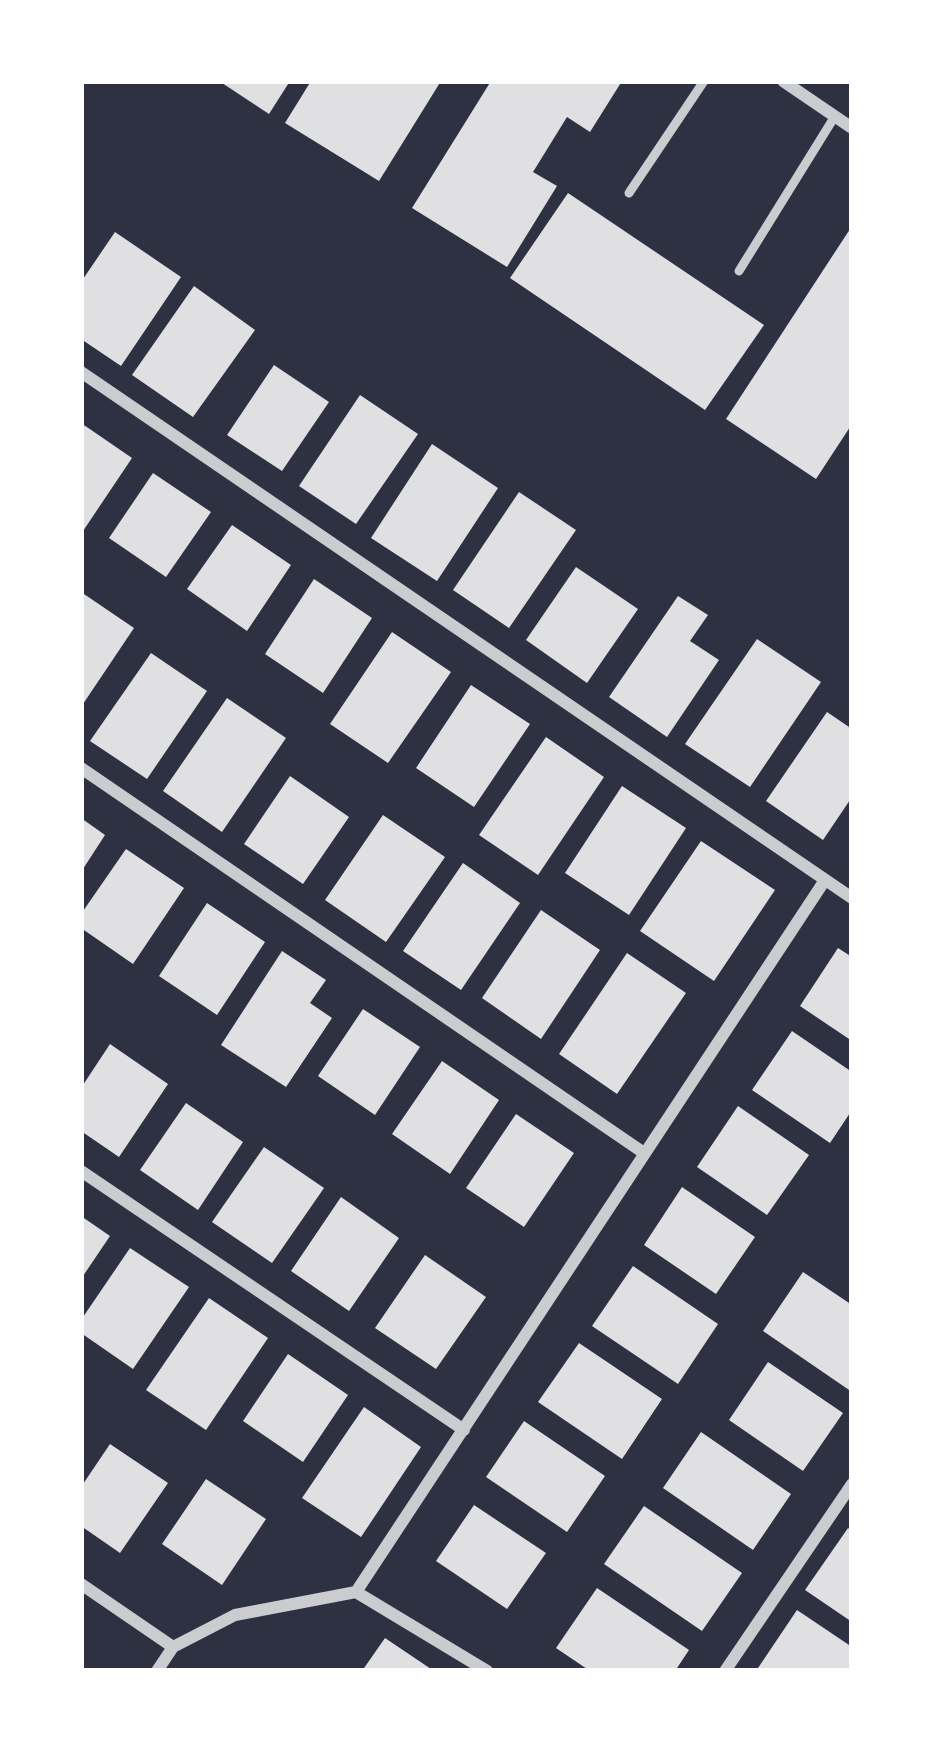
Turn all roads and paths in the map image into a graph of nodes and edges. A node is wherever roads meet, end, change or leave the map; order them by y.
1 (704, 81) edge
2 (783, 81) edge
3 (835, 116) junction
4 (852, 128) edge
5 (629, 193) dead end
6 (739, 271) dead end
7 (81, 372) edge
8 (81, 768) edge
9 (825, 880) junction
10 (852, 898) edge
11 (644, 1153) junction
12 (81, 1172) edge
13 (464, 1430) junction
14 (852, 1484) edge
15 (81, 1584) edge
16 (356, 1592) junction
17 (172, 1647) junction
18 (158, 1671) edge
19 (487, 1671) edge
20 (725, 1671) edge

1 - 5 lane
2 - 3 street
3 - 4 street
3 - 6 lane
7 - 9 street
8 - 11 street
9 - 10 street
9 - 11 street
11 - 13 street
12 - 13 street
13 - 16 street
14 - 20 street
15 - 17 street
16 - 17 street
16 - 19 street
17 - 18 street

